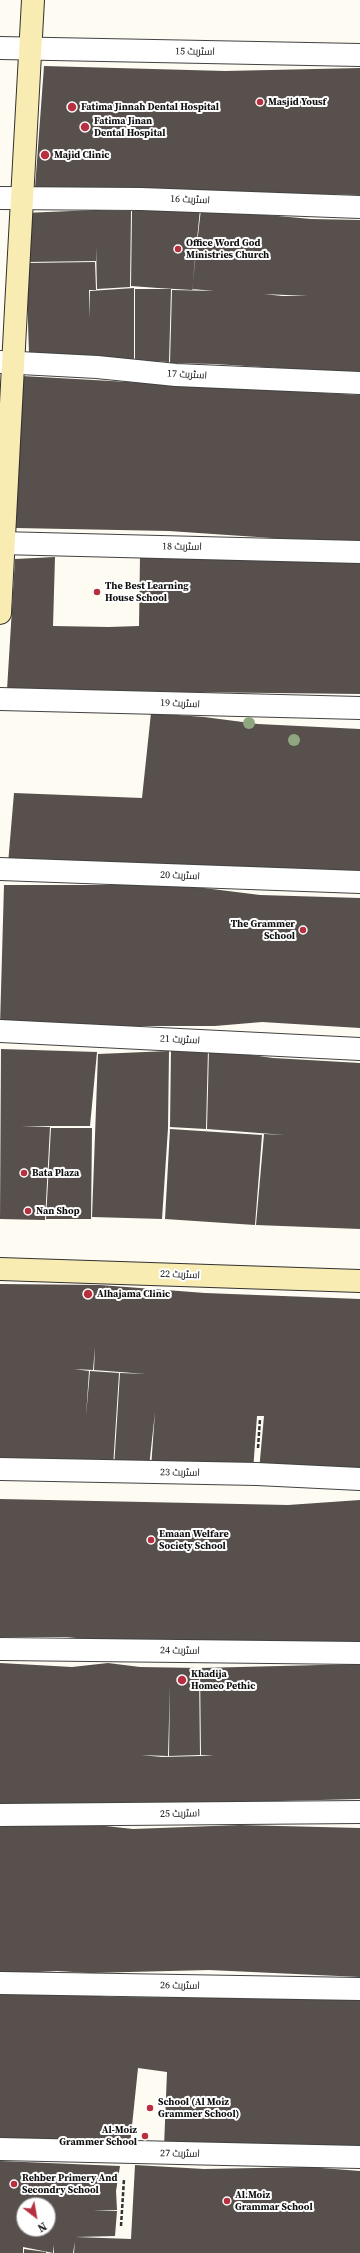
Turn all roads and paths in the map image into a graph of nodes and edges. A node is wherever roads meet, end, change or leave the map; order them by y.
1 (33, 0) edge
2 (0, 48) edge
3 (30, 49) junction
4 (360, 55) edge
5 (10, 198) edge
6 (360, 206) edge
7 (7, 362) edge
8 (360, 383) edge
9 (2, 543) edge
10 (360, 552) edge
11 (0, 613) edge
12 (0, 699) edge
13 (360, 708) edge
14 (0, 869) edge
15 (360, 882) edge
16 (0, 1031) edge
17 (360, 1050) edge
18 (0, 1269) edge
19 (360, 1281) edge
20 (0, 1469) edge
21 (360, 1479) edge
22 (0, 1649) edge
23 (360, 1653) edge
24 (360, 1812) edge
25 (0, 1816) edge
26 (0, 1983) edge
27 (360, 1989) edge
28 (0, 2149) edge
29 (125, 2153) junction
30 (360, 2157) edge
31 (121, 2226) dead end

1 - 3 street
2 - 3 street, اسٹریٹ 15
3 - 4 street, اسٹریٹ 15
3 - 5 street
5 - 6 street, اسٹریٹ 16
5 - 7 street
7 - 8 street, اسٹریٹ 17
7 - 9 street
9 - 10 street, اسٹریٹ 18
9 - 11 street
12 - 13 street, اسٹریٹ 19
14 - 15 street, اسٹریٹ 20
16 - 17 street, اسٹریٹ 21
18 - 19 street, اسٹریٹ 22
20 - 21 street, اسٹریٹ 23
22 - 23 street, اسٹریٹ 24
24 - 25 street, اسٹریٹ 25
26 - 27 street, اسٹریٹ 26
28 - 29 street, اسٹریٹ 27
29 - 30 street, اسٹریٹ 27
29 - 31 path

